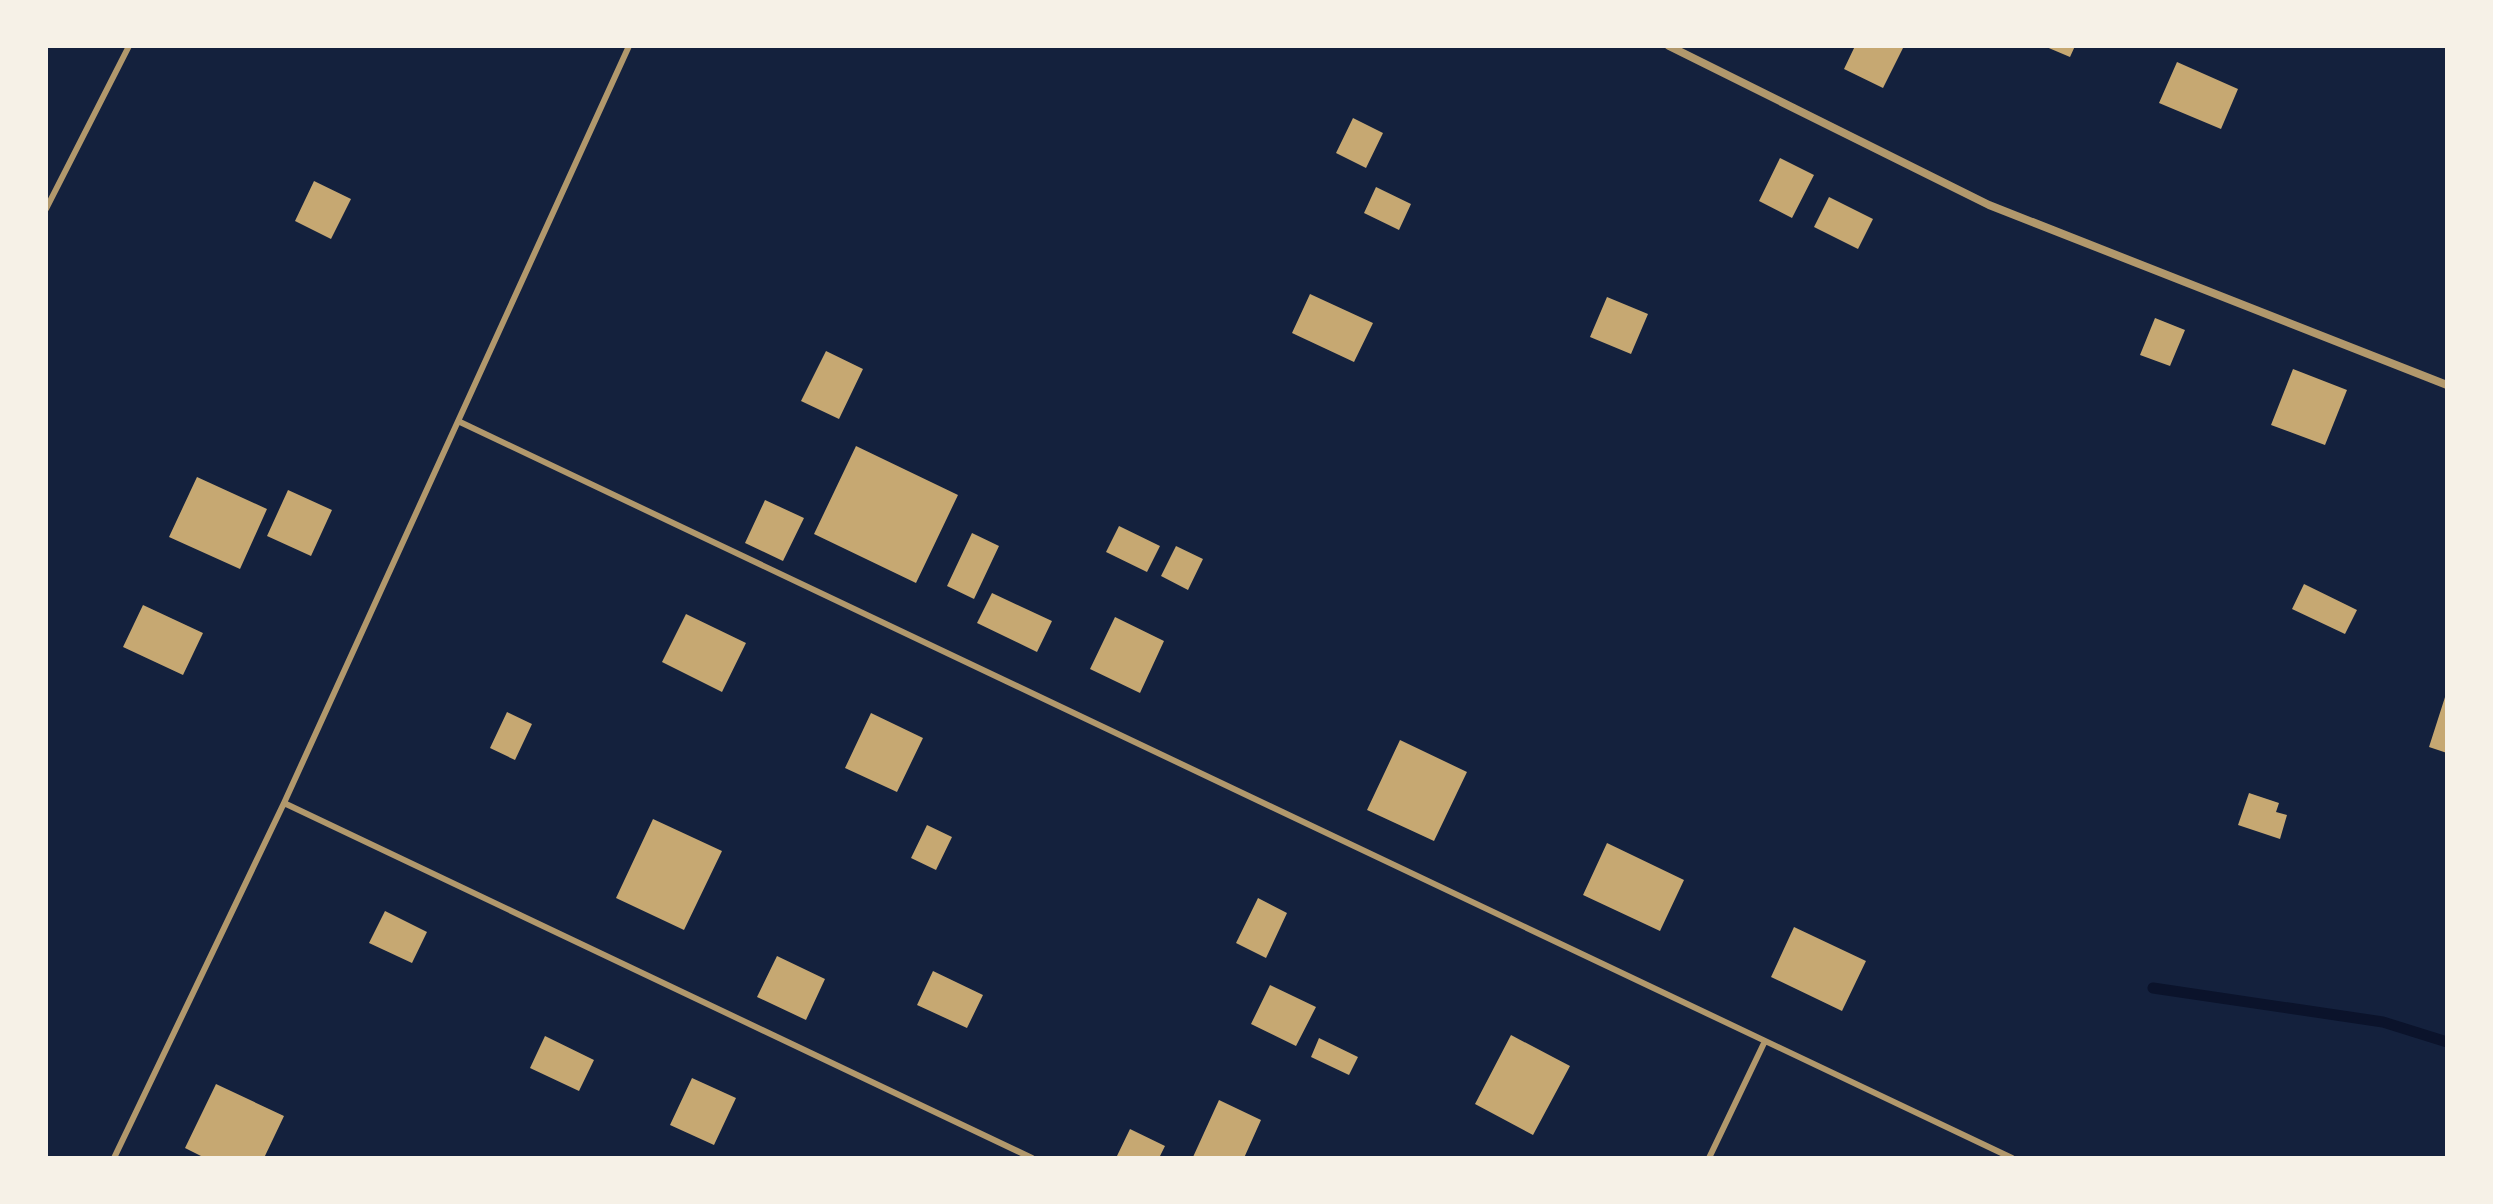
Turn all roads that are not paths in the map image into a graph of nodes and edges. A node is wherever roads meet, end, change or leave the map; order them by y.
1 (129, 46) edge
2 (629, 46) edge
3 (1669, 46) edge
4 (46, 209) edge
5 (2447, 385) edge
6 (460, 422) junction
7 (284, 803) junction
8 (1765, 1041) junction
9 (114, 1158) edge
10 (1032, 1158) edge
11 (1709, 1158) edge
12 (2012, 1158) edge

1 - 4 lane
2 - 6 lane
3 - 5 street
6 - 7 lane
6 - 8 lane
7 - 9 lane
7 - 10 lane
8 - 11 lane
8 - 12 lane

